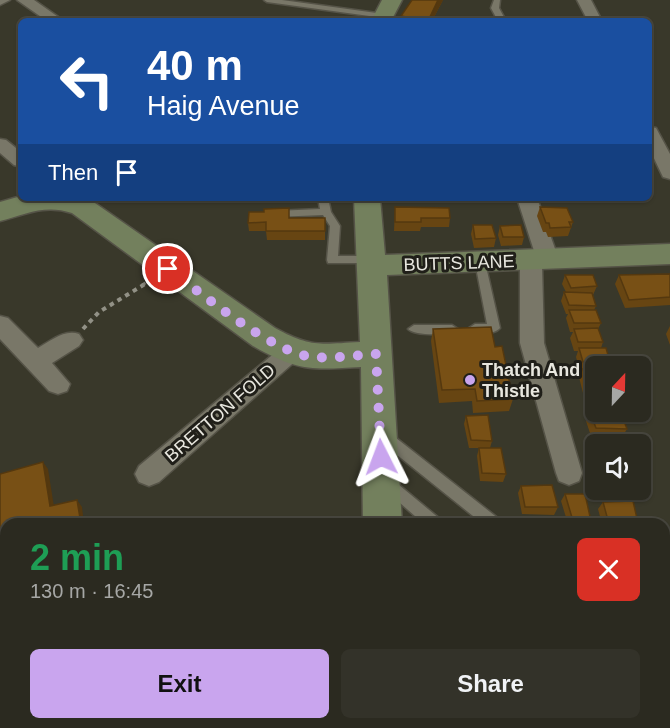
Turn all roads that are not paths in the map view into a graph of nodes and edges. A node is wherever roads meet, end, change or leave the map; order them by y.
1 (24, 0) edge
2 (267, 0) edge
3 (497, 0) edge
4 (584, 0) edge
5 (386, 12) edge
6 (52, 18) edge
7 (500, 18) edge
8 (593, 18) edge
9 (652, 136) edge
10 (0, 144) edge
11 (18, 159) edge
12 (670, 173) edge
13 (30, 201) edge
14 (66, 201) edge
15 (324, 201) edge
16 (367, 201) edge
17 (528, 201) edge
18 (0, 212) edge
19 (326, 212) junction
20 (266, 214) edge
21 (670, 255) edge
22 (540, 260) junction
23 (480, 262) junction
24 (370, 263) junction
25 (0, 324) edge
26 (414, 329) dead end
27 (71, 340) road end
28 (291, 352) junction
29 (376, 354) junction
30 (36, 361) junction
31 (58, 384) dead end
32 (380, 434) junction
33 (569, 473) dead end
34 (149, 474) dead end
35 (382, 480) junction
36 (383, 518) edge
37 (428, 518) edge
38 (486, 518) edge

1 - 6 street
2 - 5 lane
3 - 7 lane
4 - 8 street
9 - 12 street
10 - 11 street
13 - 18 street
14 - 28 street
15 - 19 lane
16 - 24 street
17 - 22 street
19 - 20 lane
19 - 24 lane
21 - 22 street, BUTTS LANE
22 - 23 street, BUTTS LANE
22 - 33 street
23 - 24 street, BUTTS LANE
23 - 26 lane
24 - 29 street
25 - 30 street
27 - 30 street
28 - 29 street
28 - 34 street, BRETTON FOLD
29 - 32 street
30 - 31 street
32 - 35 street
32 - 38 lane
35 - 36 street
35 - 37 lane

